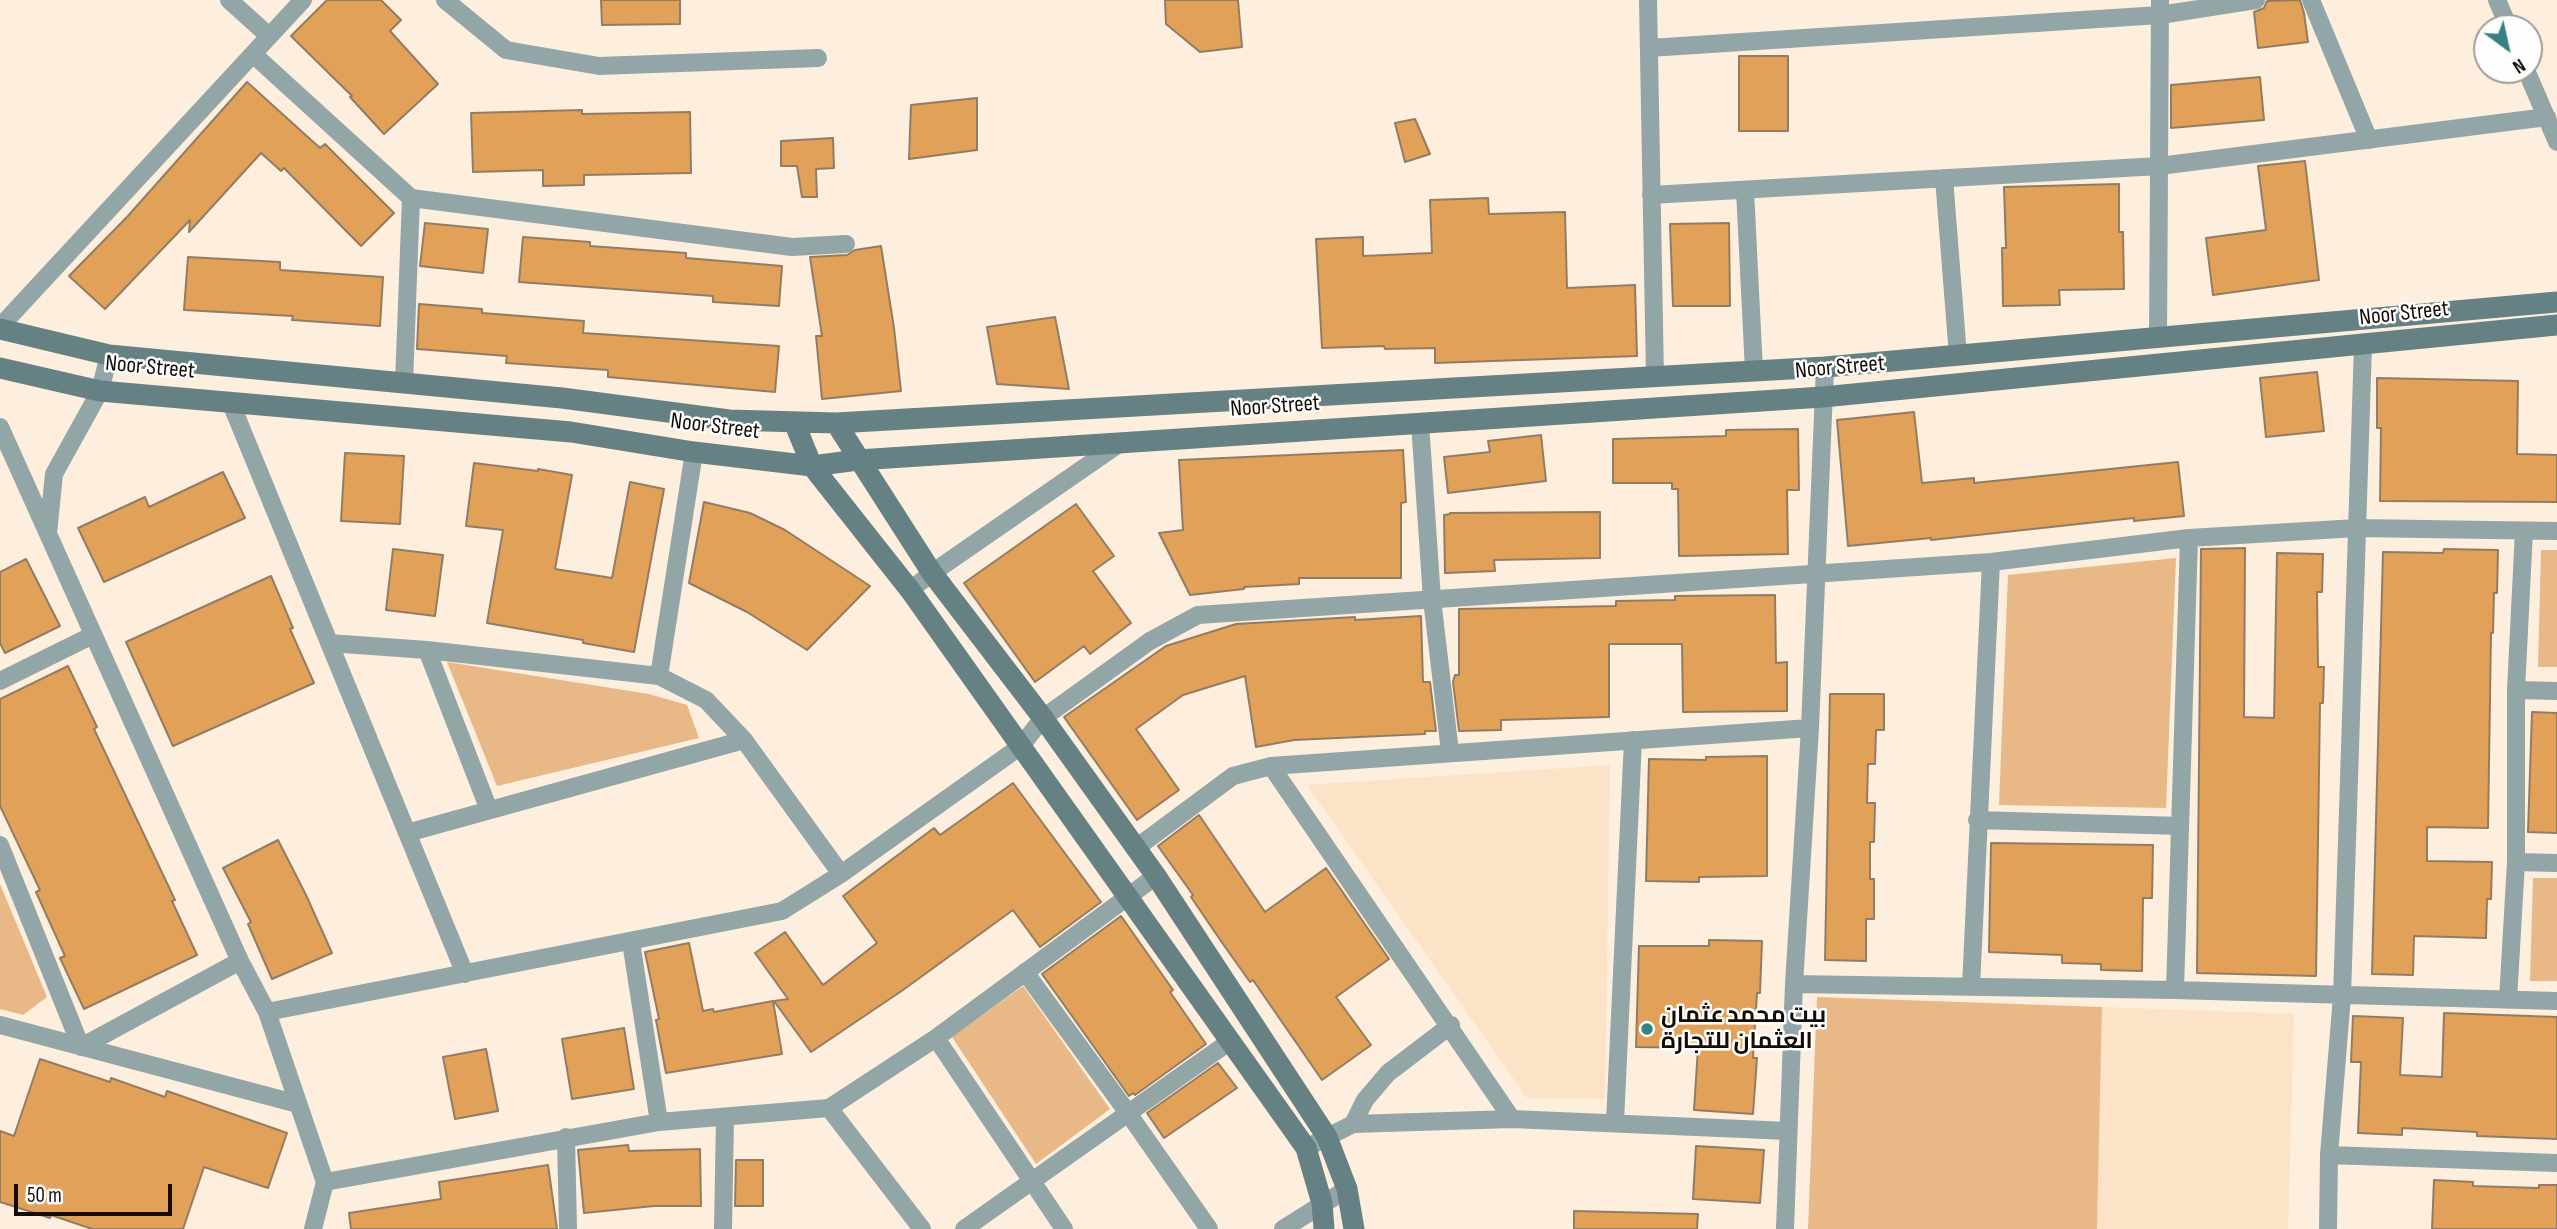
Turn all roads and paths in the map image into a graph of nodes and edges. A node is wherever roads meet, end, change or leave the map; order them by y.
1 (229, 0) edge
2 (303, 0) edge
3 (445, 0) edge
4 (1648, 0) edge
5 (2256, 0) edge
6 (2311, 0) edge
7 (2160, 7) edge
8 (269, 36) junction
9 (1649, 48) junction
10 (253, 54) junction
11 (818, 58) dead end
12 (2532, 84) edge
13 (2547, 117) junction
14 (2369, 139) junction
15 (2557, 142) edge
16 (2159, 166) junction
17 (1944, 178) junction
18 (1745, 190) junction
19 (1651, 195) junction
20 (411, 198) junction
21 (846, 244) dead end
22 (2557, 302) edge
23 (2557, 325) edge
24 (0, 328) edge
25 (2158, 338) junction
26 (2363, 345) junction
27 (109, 355) junction
28 (1958, 356) junction
29 (1825, 367) junction
30 (0, 368) edge
31 (1754, 371) junction
32 (1655, 377) junction
33 (404, 383) junction
34 (100, 391) junction
35 (1823, 397) junction
36 (230, 401) junction
37 (794, 422) junction
38 (836, 423) junction
39 (1420, 424) junction
40 (0, 427) edge
41 (1120, 443) junction
42 (694, 453) junction
43 (6, 458) edge
44 (858, 460) junction
45 (812, 466) junction
46 (2357, 528) junction
47 (2524, 531) junction
48 (2557, 531) edge
49 (47, 537) junction
50 (2189, 538) junction
51 (1991, 562) junction
52 (1817, 572) junction
53 (932, 573) junction
54 (910, 590) junction
55 (1432, 598) junction
56 (93, 635) junction
57 (329, 643) junction
58 (427, 650) junction
59 (659, 676) junction
60 (0, 681) edge
61 (2516, 690) junction
62 (2557, 691) edge
63 (1043, 718) junction
64 (1810, 728) junction
65 (744, 740) junction
66 (1633, 740) junction
67 (1021, 746) junction
68 (1450, 752) junction
69 (1271, 766) junction
70 (489, 810) junction
71 (1977, 820) junction
72 (2180, 826) junction
73 (407, 833) junction
74 (1136, 848) junction
75 (1, 849) edge
76 (2516, 862) junction
77 (2557, 863) edge
78 (841, 874) junction
79 (1156, 876) junction
80 (1126, 896) junction
81 (631, 942) junction
82 (240, 961) junction
83 (1025, 972) junction
84 (465, 974) junction
85 (1794, 984) junction
86 (1971, 987) junction
87 (2175, 990) junction
88 (2342, 996) junction
89 (2508, 1000) junction
90 (2557, 1001) edge
91 (267, 1012) junction
92 (0, 1025) edge
93 (1451, 1025) junction
94 (936, 1038) junction
95 (1229, 1042) junction
96 (81, 1047) junction
97 (298, 1104) junction
98 (829, 1108) junction
99 (1128, 1113) junction
100 (725, 1118) junction
101 (1513, 1119) junction
102 (659, 1122) junction
103 (1615, 1122) junction
104 (1353, 1124) junction
105 (1788, 1130) junction
106 (566, 1137) junction
107 (1327, 1137) junction
108 (1306, 1148) junction
109 (2329, 1155) junction
110 (2557, 1163) edge
111 (325, 1182) junction
112 (1031, 1182) junction
113 (1347, 1189) junction
114 (1322, 1203) junction
115 (313, 1229) edge
116 (568, 1229) edge
117 (723, 1229) edge
118 (922, 1229) edge
119 (964, 1229) edge
120 (1063, 1229) edge
121 (1209, 1229) edge
122 (1283, 1229) edge
123 (1324, 1229) edge
124 (1354, 1229) edge
125 (1784, 1229) edge
126 (2328, 1229) edge

1 - 8 street
2 - 8 street
3 - 11 street
4 - 9 street
5 - 7 street
6 - 14 street
7 - 9 street
7 - 16 street
8 - 10 street
9 - 19 street
10 - 20 street
10 - 24 street
12 - 13 street
13 - 14 street
13 - 15 street
14 - 16 street
16 - 17 street
16 - 25 street
17 - 18 street
17 - 28 street
18 - 19 street
18 - 31 street
19 - 32 street
20 - 21 street
20 - 33 street
22 - 25 main road, Noor Street
23 - 26 main road, Noor Street
24 - 27 main road, Noor Street
25 - 28 main road, Noor Street
26 - 35 main road, Noor Street
26 - 46 street
27 - 33 main road, Noor Street
27 - 34 street
28 - 29 main road, Noor Street
29 - 31 main road, Noor Street
29 - 35 street
30 - 34 main road, Noor Street
31 - 32 main road, Noor Street
32 - 38 main road, Noor Street
33 - 37 main road, Noor Street
34 - 36 main road, Noor Street
34 - 49 street
35 - 39 main road, Noor Street
35 - 52 street
36 - 42 main road, Noor Street
36 - 57 street
37 - 38 main road, Noor Street
37 - 45 main road
38 - 44 main road
39 - 41 main road, Noor Street
39 - 55 street
40 - 43 street
41 - 44 main road, Noor Street
41 - 53 street
42 - 45 main road, Noor Street
42 - 59 street
43 - 49 street
44 - 45 main road, Noor Street
44 - 53 main road
45 - 54 main road
46 - 47 street
46 - 50 street
46 - 88 street
47 - 48 street
47 - 61 street
49 - 56 street
50 - 51 street
50 - 72 street
51 - 52 street
51 - 71 street
52 - 55 street
52 - 64 street
53 - 54 street
53 - 63 main road
54 - 67 main road
55 - 63 street
55 - 68 street
56 - 60 street
56 - 82 street
57 - 58 street
57 - 73 street
58 - 59 street
58 - 70 street
59 - 65 street
61 - 62 street
61 - 76 street
63 - 67 street
63 - 74 main road
64 - 66 street
64 - 85 street
65 - 70 street
65 - 78 street
66 - 68 street
66 - 103 street
67 - 78 street
67 - 80 main road
68 - 69 street
69 - 74 street
69 - 93 street
70 - 73 street
71 - 72 street
71 - 86 street
72 - 87 street
73 - 84 street
74 - 79 main road
75 - 96 street
76 - 77 street
76 - 89 street
78 - 81 street
79 - 80 street
79 - 107 main road
80 - 83 street
80 - 95 main road
81 - 84 street
81 - 102 street
82 - 91 street
82 - 96 street
83 - 94 street
83 - 99 street
84 - 91 street
85 - 86 street
85 - 105 street
86 - 87 street
87 - 88 street
88 - 89 street
88 - 109 street
89 - 90 street
91 - 97 street
92 - 96 street
93 - 101 street
93 - 104 street
94 - 98 street
94 - 112 street
95 - 99 street
95 - 108 main road
96 - 97 street
97 - 111 street
98 - 100 street
98 - 118 street
99 - 112 street
99 - 121 street
100 - 102 street
100 - 117 street
101 - 103 street
101 - 104 street
102 - 106 street
103 - 105 street
104 - 107 street
105 - 125 street
106 - 111 street
106 - 116 street
107 - 108 street
107 - 113 main road
108 - 114 main road
109 - 110 street
109 - 126 street
111 - 115 street
112 - 119 street
112 - 120 street
113 - 114 street
113 - 124 main road
114 - 122 street
114 - 123 main road

